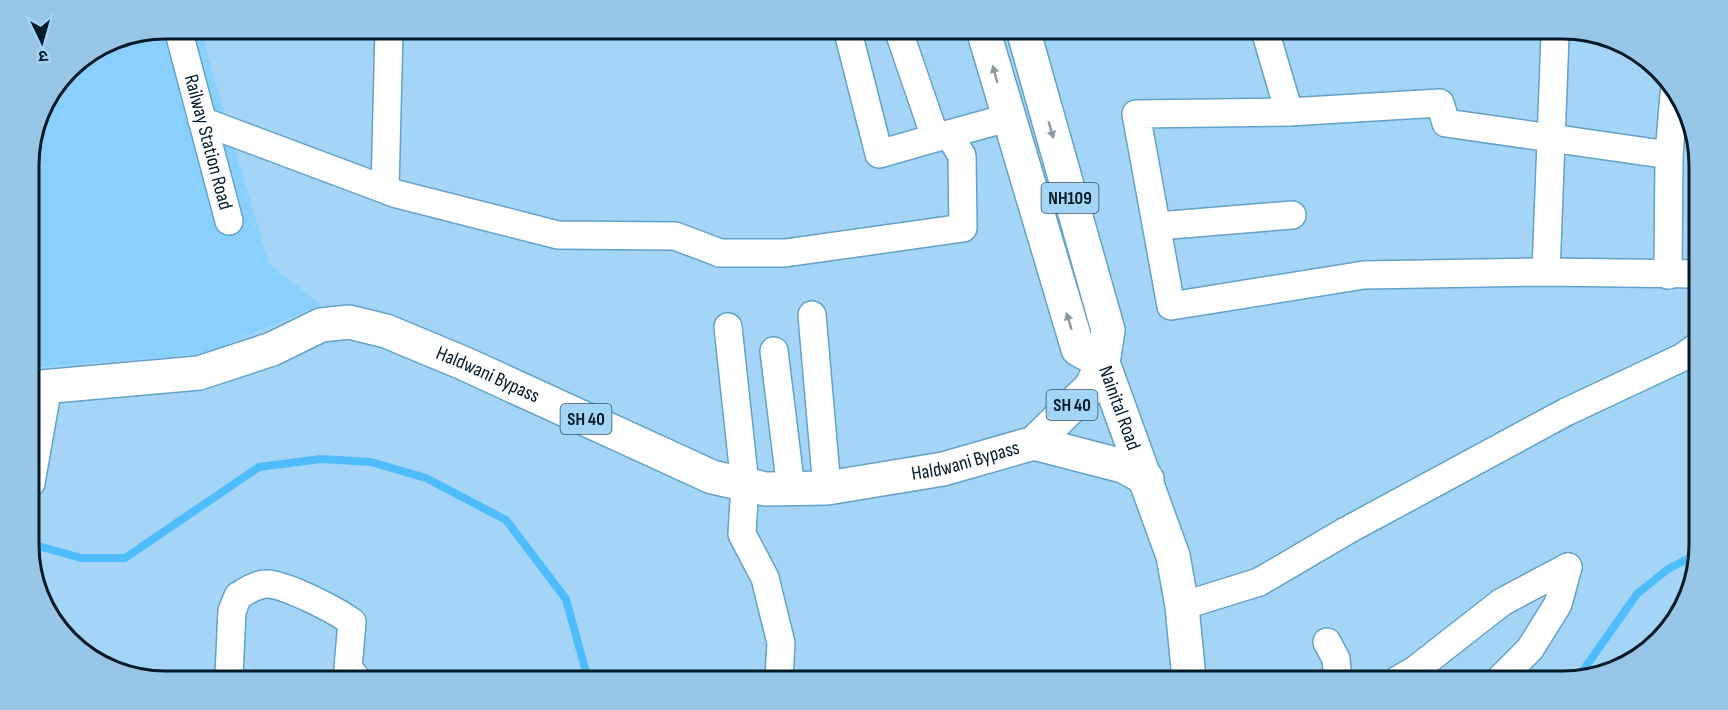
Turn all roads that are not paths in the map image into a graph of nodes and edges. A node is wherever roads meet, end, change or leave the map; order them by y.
1 (181, 39) edge
2 (389, 39) edge
3 (850, 39) edge
4 (902, 39) edge
5 (986, 39) edge
6 (1026, 39) edge
7 (1267, 39) edge
8 (1555, 39) edge
9 (1673, 104) edge
10 (1289, 112) junction
11 (1007, 118) junction
12 (202, 121) junction
13 (942, 135) junction
14 (1552, 139) junction
15 (1669, 155) junction
16 (385, 189) junction
17 (1292, 215) dead end
18 (229, 220) dead end
19 (1158, 226) junction
20 (1546, 272) junction
21 (1689, 274) edge
22 (1668, 275) junction
23 (812, 315) dead end
24 (728, 327) dead end
25 (774, 351) dead end
26 (1689, 352) edge
27 (1103, 363) junction
28 (39, 387) edge
29 (1034, 443) junction
30 (1147, 479) junction
31 (745, 485) junction
32 (827, 488) junction
33 (791, 489) junction
34 (1182, 606) junction
35 (1327, 642) dead end
36 (230, 671) edge
37 (351, 671) edge
38 (779, 671) edge
39 (1187, 671) edge
40 (1337, 671) edge
41 (1413, 671) edge
42 (1508, 671) edge

1 - 12 street, Railway Station Road
2 - 16 street
3 - 13 street
4 - 13 street
11 -> 5 main road
6 -> 27 main road, Nainital Road / NH109
7 - 10 street
8 - 14 street
9 - 15 street
10 - 14 street
10 - 19 street
11 - 13 street
27 -> 11 main road
12 - 16 street
12 - 18 street, Railway Station Road
13 - 16 street
14 - 15 street
14 - 20 street
15 - 22 street
17 - 19 street
19 - 20 street
20 - 22 street
21 - 22 street
23 - 32 street
24 - 31 street
25 - 33 street
26 - 34 street
27 - 29 main road, SH 40
27 - 30 main road, Nainital Road / NH109
28 - 31 main road, Haldwani Bypass / SH 40
29 - 30 main road, Haldwani Bypass / SH 40
29 - 32 main road, Haldwani Bypass / SH 40
30 - 34 main road, Nainital Road / NH109
31 - 33 main road, Haldwani Bypass / SH 40
31 - 38 street
32 - 33 main road, Haldwani Bypass / SH 40
34 - 39 main road, Nainital Road / NH109
35 - 40 street
36 - 37 street
41 - 42 street

